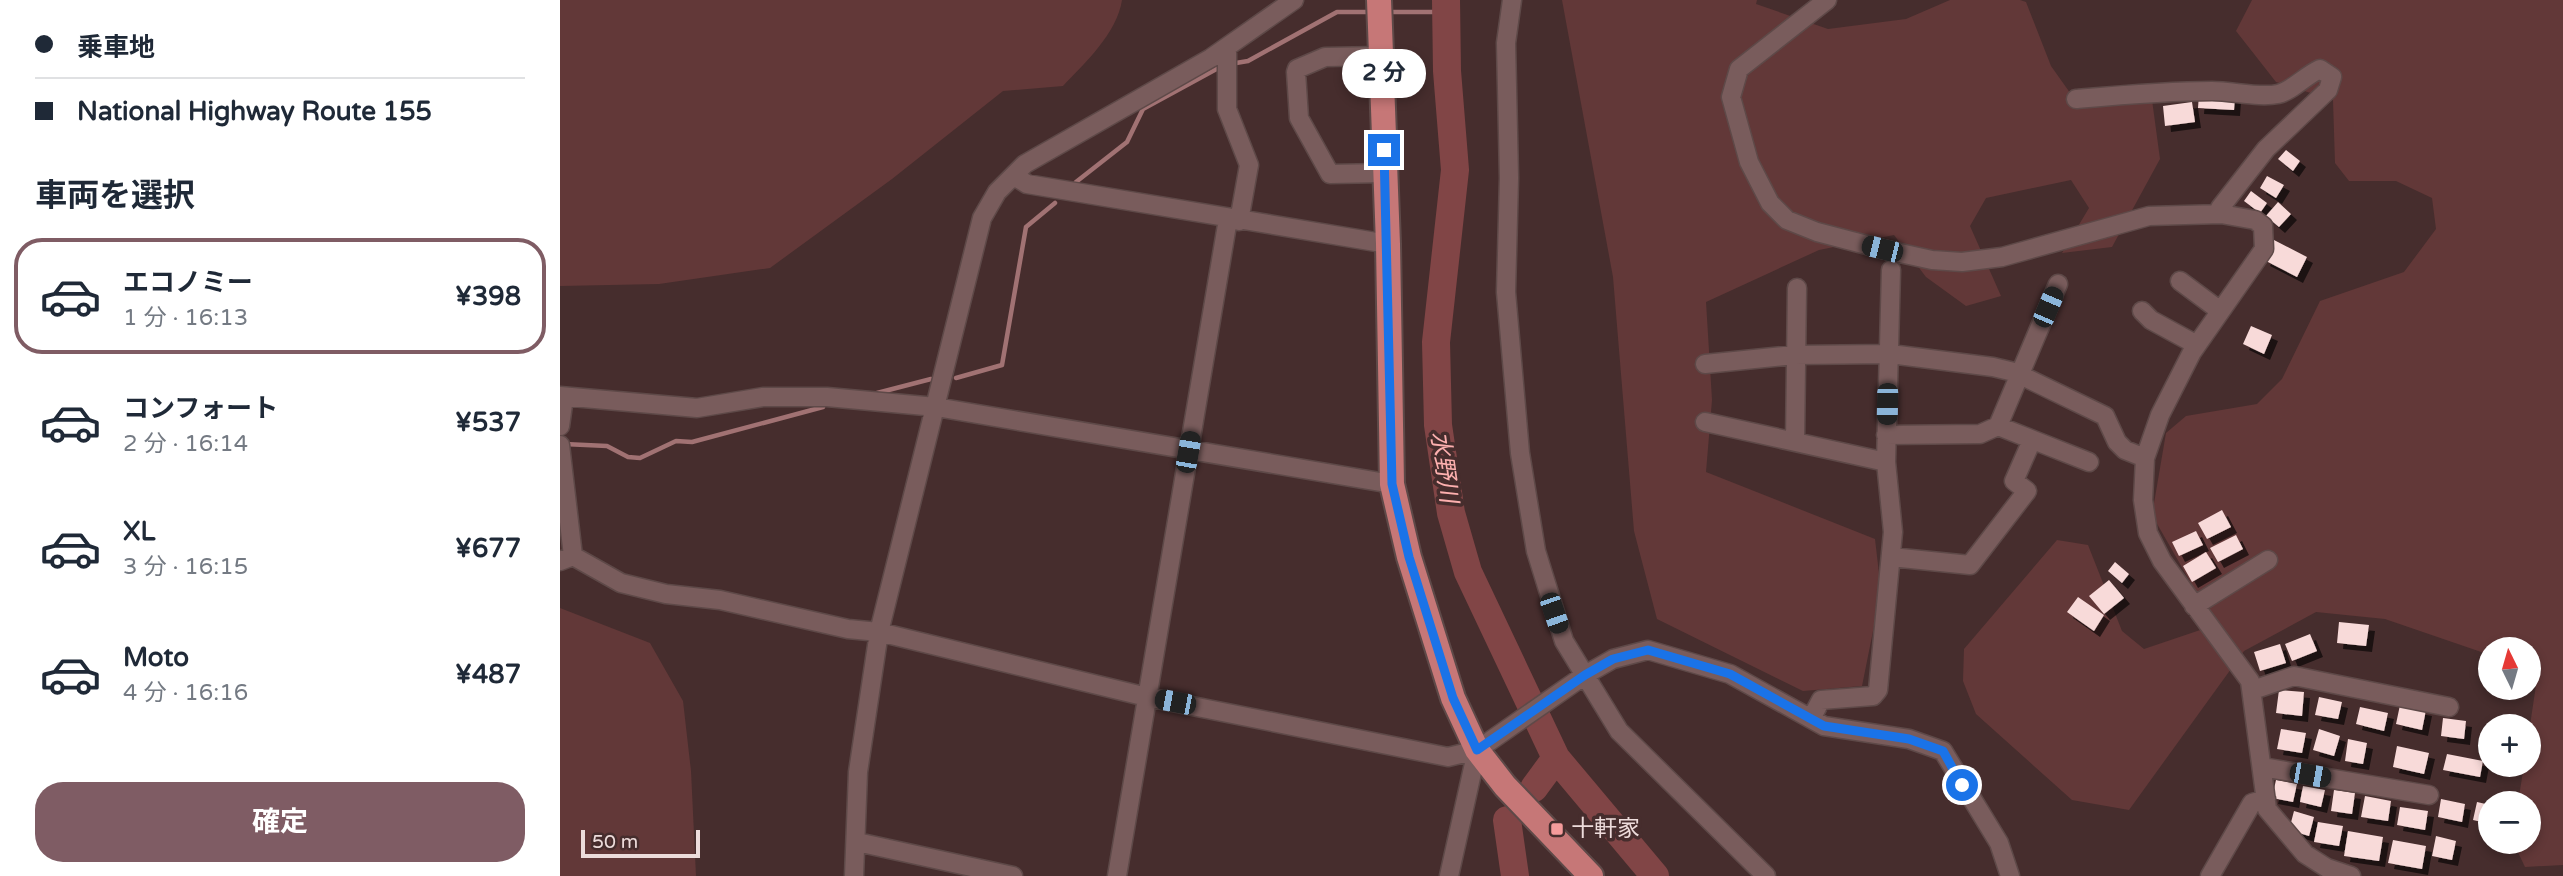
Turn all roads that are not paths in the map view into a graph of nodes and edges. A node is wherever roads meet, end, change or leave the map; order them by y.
1 (1294, 0) edge
2 (1512, 0) edge
3 (1827, 0) edge
4 (1379, 9) edge
5 (1227, 48) junction
6 (1381, 56) junction
7 (2076, 99) dead end
8 (1385, 173) junction
9 (1014, 176) junction
10 (2221, 214) junction
11 (1233, 220) junction
12 (1388, 244) junction
13 (1891, 270) dead end
14 (2180, 281) dead end
15 (2057, 284) dead end
16 (1797, 288) dead end
17 (2219, 310) junction
18 (2142, 311) dead end
19 (2197, 345) junction
20 (1890, 354) junction
21 (1796, 355) junction
22 (1705, 364) dead end
23 (2020, 374) junction
24 (562, 396) edge
25 (936, 407) junction
26 (1705, 422) dead end
27 (560, 426) edge
28 (1998, 426) junction
29 (1886, 435) junction
30 (2032, 440) junction
31 (1795, 442) junction
32 (561, 450) edge
33 (1188, 452) junction
34 (2145, 458) junction
35 (1885, 462) junction
36 (2089, 462) dead end
37 (1392, 484) junction
38 (1891, 557) junction
39 (566, 558) edge
40 (2268, 560) dead end
41 (2194, 606) junction
42 (879, 632) junction
43 (1585, 675) junction
44 (2253, 690) junction
45 (1147, 697) junction
46 (2449, 707) dead end
47 (1812, 717) junction
48 (1485, 746) junction
49 (2262, 767) junction
50 (2429, 796) dead end
51 (2266, 799) junction
52 (857, 842) junction
53 (854, 876) edge
54 (1013, 876) edge
55 (1117, 876) edge
56 (1449, 876) edge
57 (1591, 876) edge
58 (1766, 876) edge
59 (2010, 876) edge
60 (2210, 876) edge
61 (2351, 876) edge

1 - 5 street
2 - 43 street
3 - 10 street
4 - 6 highway
5 - 9 street
5 - 11 street
6 - 8 highway
6 - 8 street
7 - 10 street
8 - 12 highway
9 - 11 street
9 - 25 street
10 - 17 street
11 - 12 street
11 - 33 street
12 - 37 highway
13 - 20 street
14 - 17 street
15 - 23 street
16 - 21 street
17 - 19 street
18 - 19 street
19 - 34 street
20 - 21 street
20 - 23 street
20 - 29 street
21 - 22 street
21 - 31 street
23 - 28 street
23 - 34 street
24 - 25 street
24 - 27 street
25 - 33 street
25 - 42 street
26 - 31 street
28 - 29 street
28 - 30 street
29 - 35 street
30 - 36 street
30 - 38 street
31 - 35 street
32 - 39 street
33 - 37 street
33 - 45 street
34 - 41 street
35 - 38 street
37 - 48 highway
38 - 47 street
39 - 42 street
40 - 41 street
41 - 44 street
42 - 45 street
42 - 52 street
43 - 47 street
43 - 48 street
43 - 58 street
44 - 46 street
44 - 49 street
45 - 48 street
45 - 55 street
47 - 59 street
48 - 56 street
48 - 57 highway
49 - 50 street
49 - 51 street
51 - 60 street
51 - 61 street
52 - 53 street
52 - 54 street

